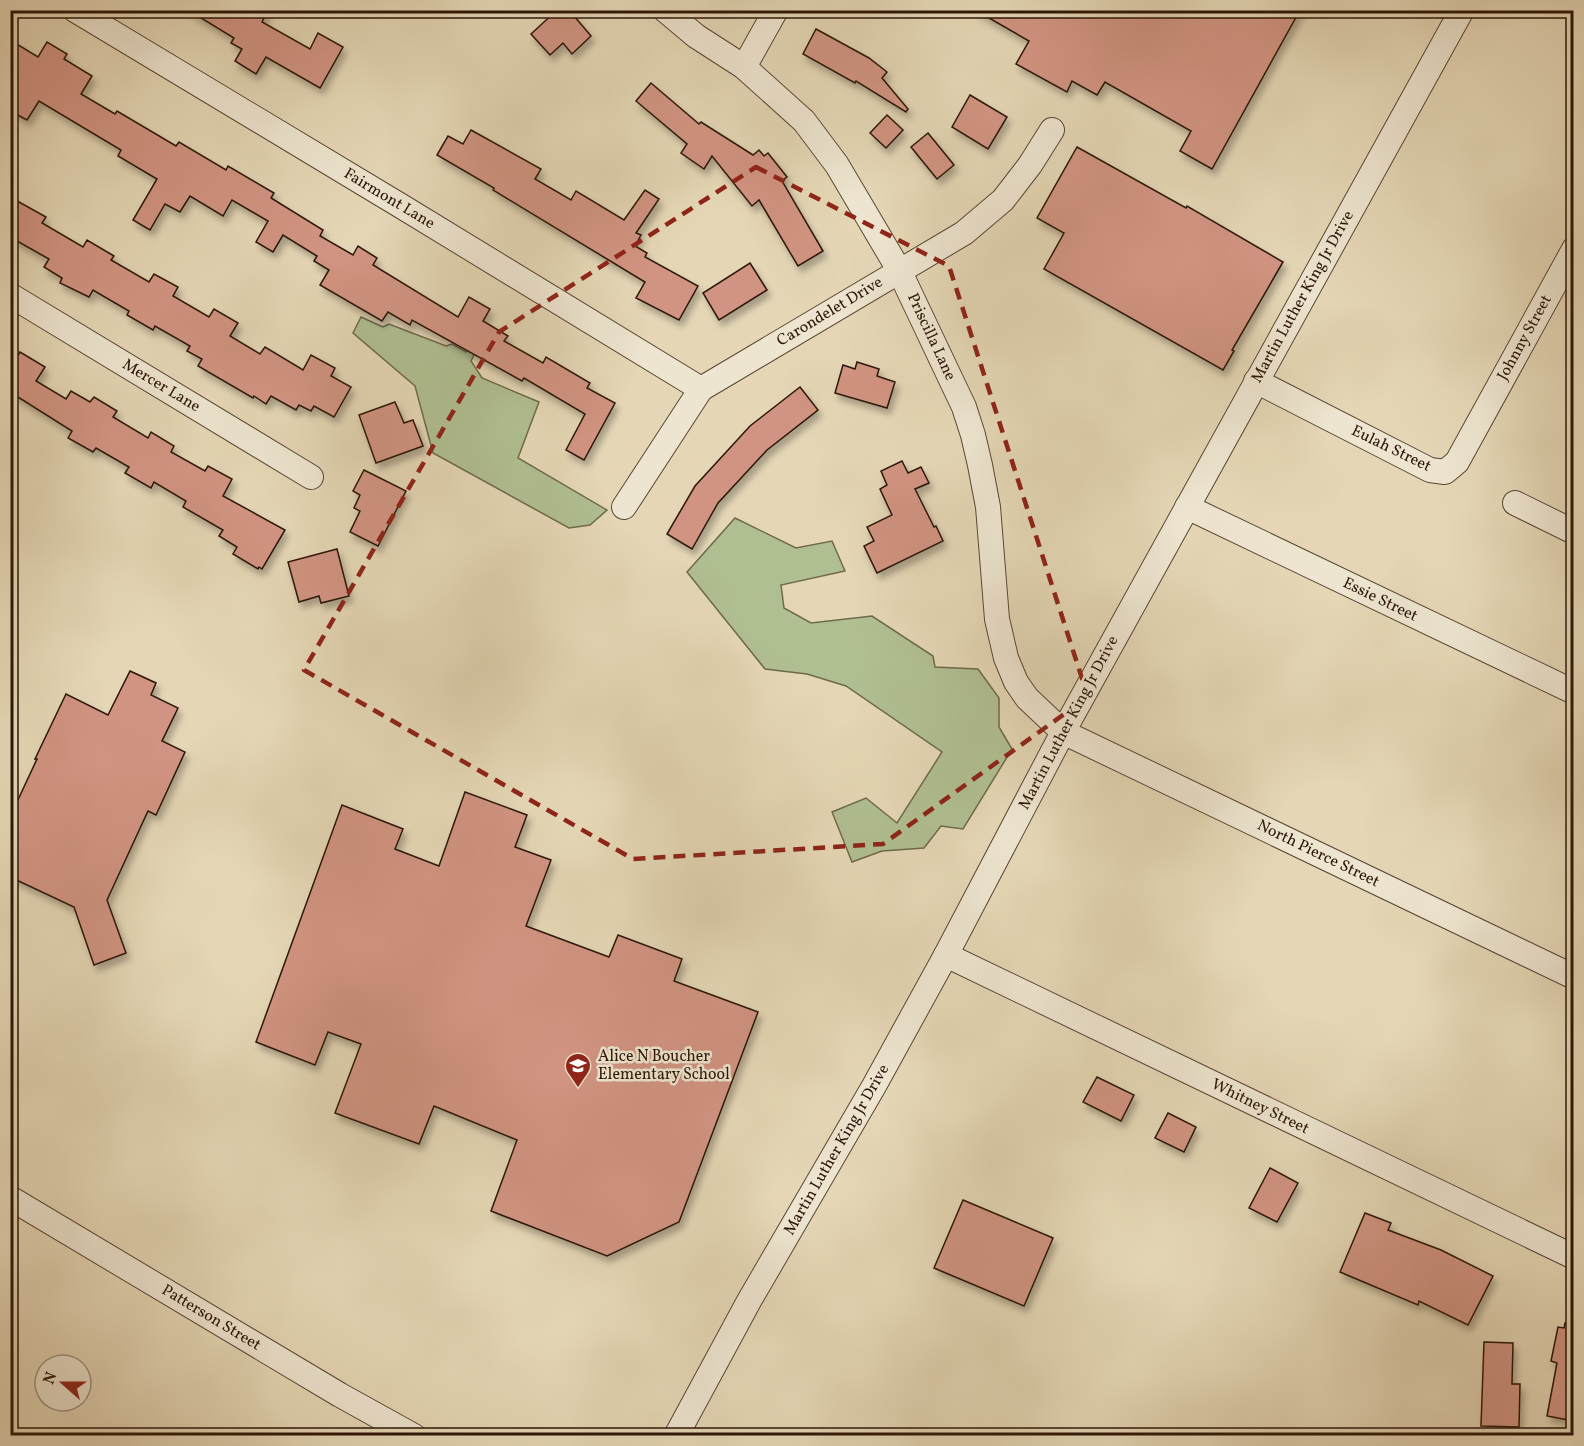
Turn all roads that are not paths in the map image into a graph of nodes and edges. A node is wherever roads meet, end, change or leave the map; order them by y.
1 (75, 10) edge
2 (665, 10) edge
3 (776, 10) edge
4 (1462, 10) edge
5 (744, 67) junction
6 (1052, 130) dead end
7 (1574, 249) edge
8 (899, 270) junction
9 (10, 295) edge
10 (1256, 381) junction
11 (701, 389) junction
12 (1493, 396) joint
13 (311, 477) dead end
14 (1515, 503) dead end
15 (624, 507) dead end
16 (1187, 507) junction
17 (1574, 532) edge
18 (1574, 692) edge
19 (1063, 732) junction
20 (946, 955) junction
21 (1574, 977) edge
22 (10, 1198) edge
23 (1574, 1257) edge
24 (414, 1436) edge
25 (676, 1436) edge

1 - 11 street, Fairmont Lane
2 - 5 street, Priscilla Lane
3 - 5 street
4 - 10 street, Martin Luther King Jr Drive
5 - 8 street, Priscilla Lane
6 - 8 street, Carondelet Drive
7 - 12 street, Johnny Street
8 - 11 street, Carondelet Drive
8 - 19 street, Priscilla Lane
9 - 13 street, Mercer Lane
10 - 12 street, Eulah Street
10 - 16 street, Martin Luther King Jr Drive
11 - 15 street, Carondelet Drive
14 - 17 street
16 - 18 street, Essie Street
16 - 19 street, Martin Luther King Jr Drive
19 - 20 street, Martin Luther King Jr Drive
19 - 21 street, North Pierce Street
20 - 23 street, Whitney Street
20 - 25 street, Martin Luther King Jr Drive
22 - 24 street, Patterson Street

